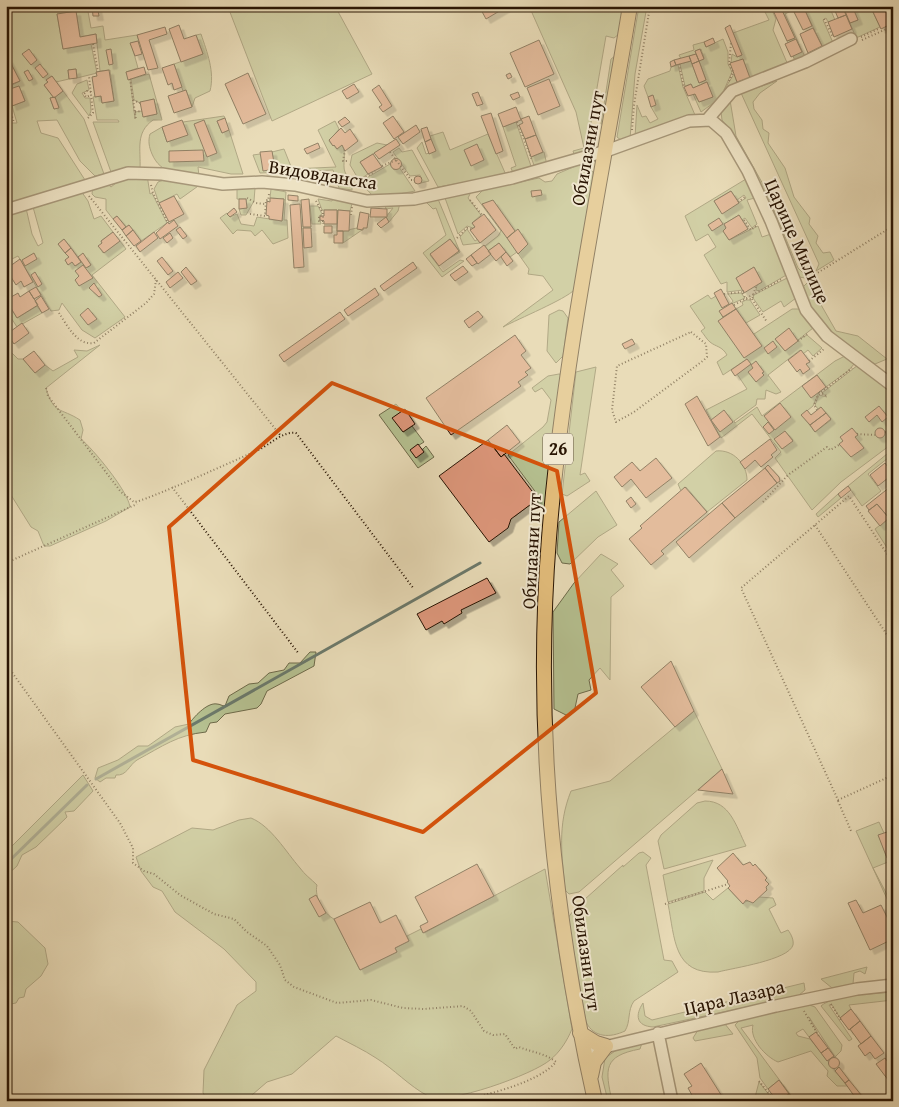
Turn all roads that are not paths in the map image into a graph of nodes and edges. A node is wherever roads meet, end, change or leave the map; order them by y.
1 (630, 6) edge
2 (854, 39) road end
3 (706, 120) junction
4 (606, 151) junction
5 (6, 210) edge
6 (893, 386) edge
7 (893, 985) edge
8 (580, 1033) junction
9 (658, 1033) junction
10 (606, 1046) junction
11 (584, 1052) junction
12 (590, 1078) junction
13 (595, 1101) edge
14 (672, 1101) edge

1 - 4 main road, Обилазни пут / 26
2 - 3 street
3 - 4 street
3 - 6 street, Царице Милице
4 - 5 street, Видовданска
4 - 8 main road, Обилазни пут / 26
7 - 9 street, Цара Лазара
8 - 10 main road
8 - 11 main road, Обилазни пут / 26
9 - 10 street, Цара Лазара
9 - 14 street
10 - 11 street, Цара Лазара
10 - 12 main road
11 - 12 main road, Обилазни пут / 26
12 - 13 main road, Обилазни пут / 26

